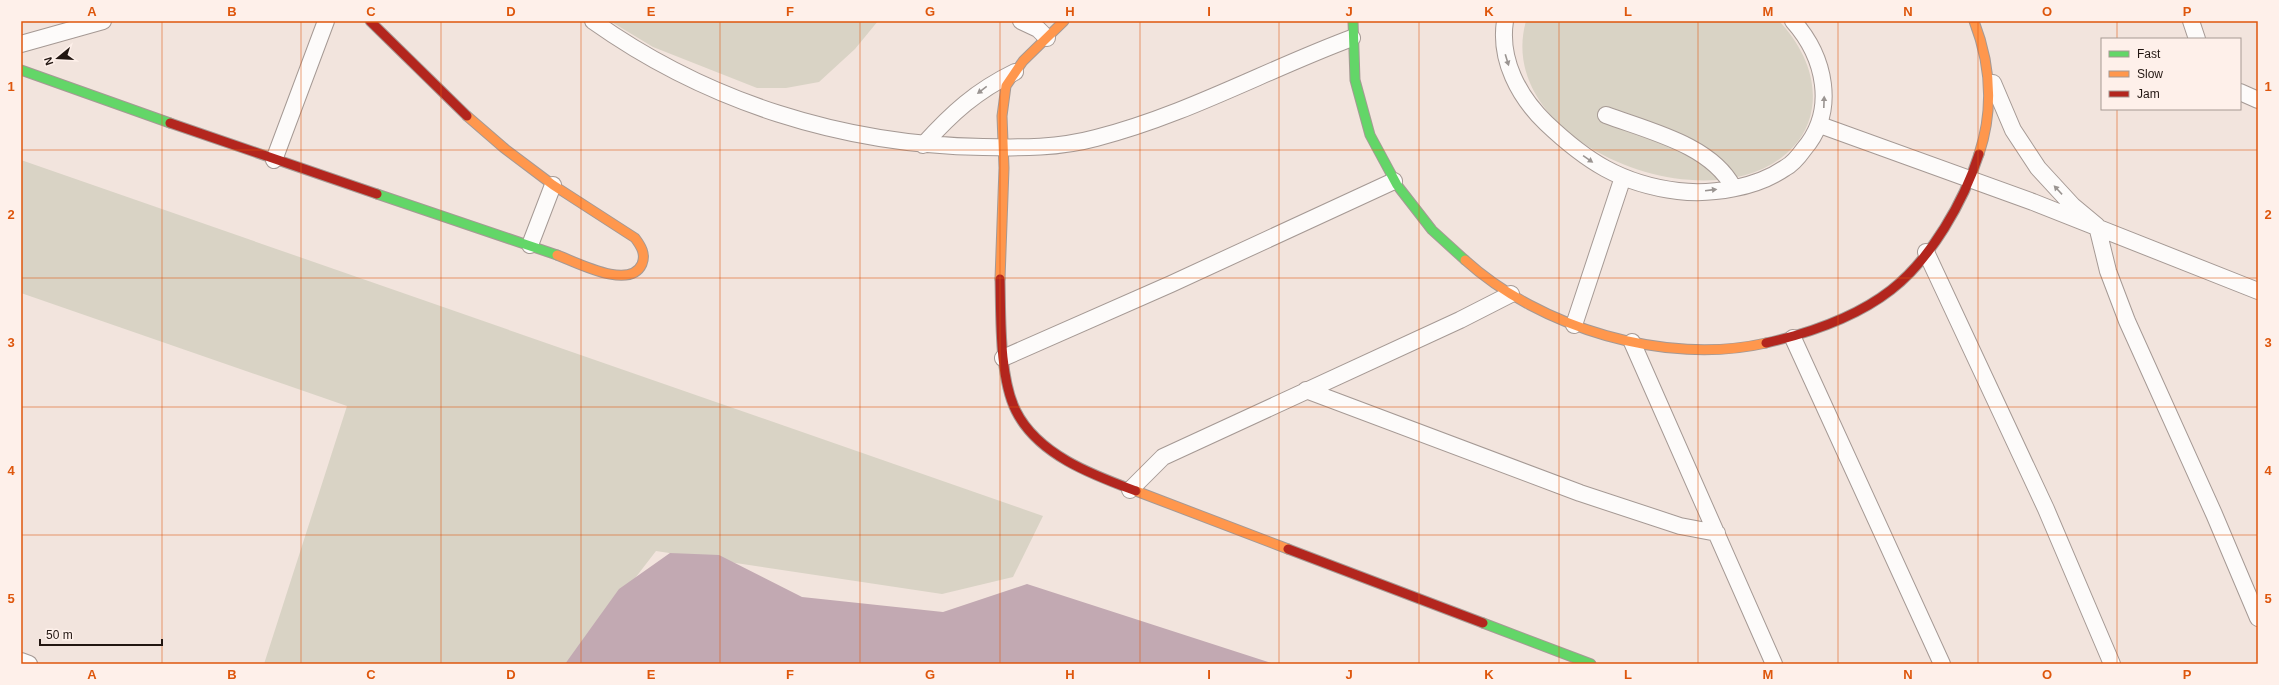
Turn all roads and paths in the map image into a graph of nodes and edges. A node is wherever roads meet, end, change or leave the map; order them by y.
1 (103, 21) edge
2 (326, 21) edge
3 (370, 21) edge
4 (593, 21) edge
5 (1021, 21) edge
6 (1064, 21) edge
7 (1353, 21) edge
8 (1504, 21) edge
9 (1793, 21) edge
10 (1974, 21) edge
11 (2191, 21) edge
12 (1047, 38) junction
13 (1352, 38) junction
14 (2197, 38) edge
15 (21, 44) edge
16 (21, 70) edge
17 (1988, 70) junction
18 (1016, 71) junction
19 (2241, 92) edge
20 (2258, 100) edge
21 (1606, 115) dead end
22 (1820, 125) junction
23 (923, 144) junction
24 (1003, 148) junction
25 (274, 160) junction
26 (1623, 177) junction
27 (1971, 180) junction
28 (1394, 181) junction
29 (553, 185) junction
30 (1733, 187) junction
31 (2097, 226) junction
32 (530, 245) junction
33 (1926, 252) junction
34 (2258, 291) edge
35 (1511, 294) junction
36 (1574, 325) junction
37 (1792, 338) junction
38 (1632, 342) junction
39 (1004, 358) junction
40 (1306, 390) junction
41 (1130, 490) junction
42 (1717, 533) junction
43 (2258, 618) edge
44 (21, 661) edge
45 (29, 664) edge
46 (1591, 664) edge
47 (1774, 664) edge
48 (1942, 664) edge
49 (2112, 664) edge

1 - 15 street
2 - 25 street
3 - 29 street
4 - 23 street
5 - 12 street
6 - 12 street
7 - 13 street
8 -> 26 street
22 -> 9 street
10 - 17 street
11 - 14 street
12 - 18 street
13 - 24 street
13 - 28 street
16 - 25 street
17 - 27 street
31 -> 17 street
18 -> 23 street
18 - 24 street
19 - 20 street
21 - 30 street
22 - 27 street
22 - 30 street
23 - 24 street
24 - 39 street
25 - 32 street
26 -> 30 street
26 - 36 street
27 - 31 street
27 - 33 street
28 - 35 street
28 - 39 street
29 - 32 street
29 - 32 street
31 - 34 street
31 - 43 street
33 - 37 street
33 - 49 street
35 - 36 street
35 - 40 street
36 - 38 street
37 - 38 street
37 - 48 street
38 - 42 street
39 - 41 street
40 - 41 street
40 - 42 street
41 - 46 street
42 - 47 street
44 - 45 street

